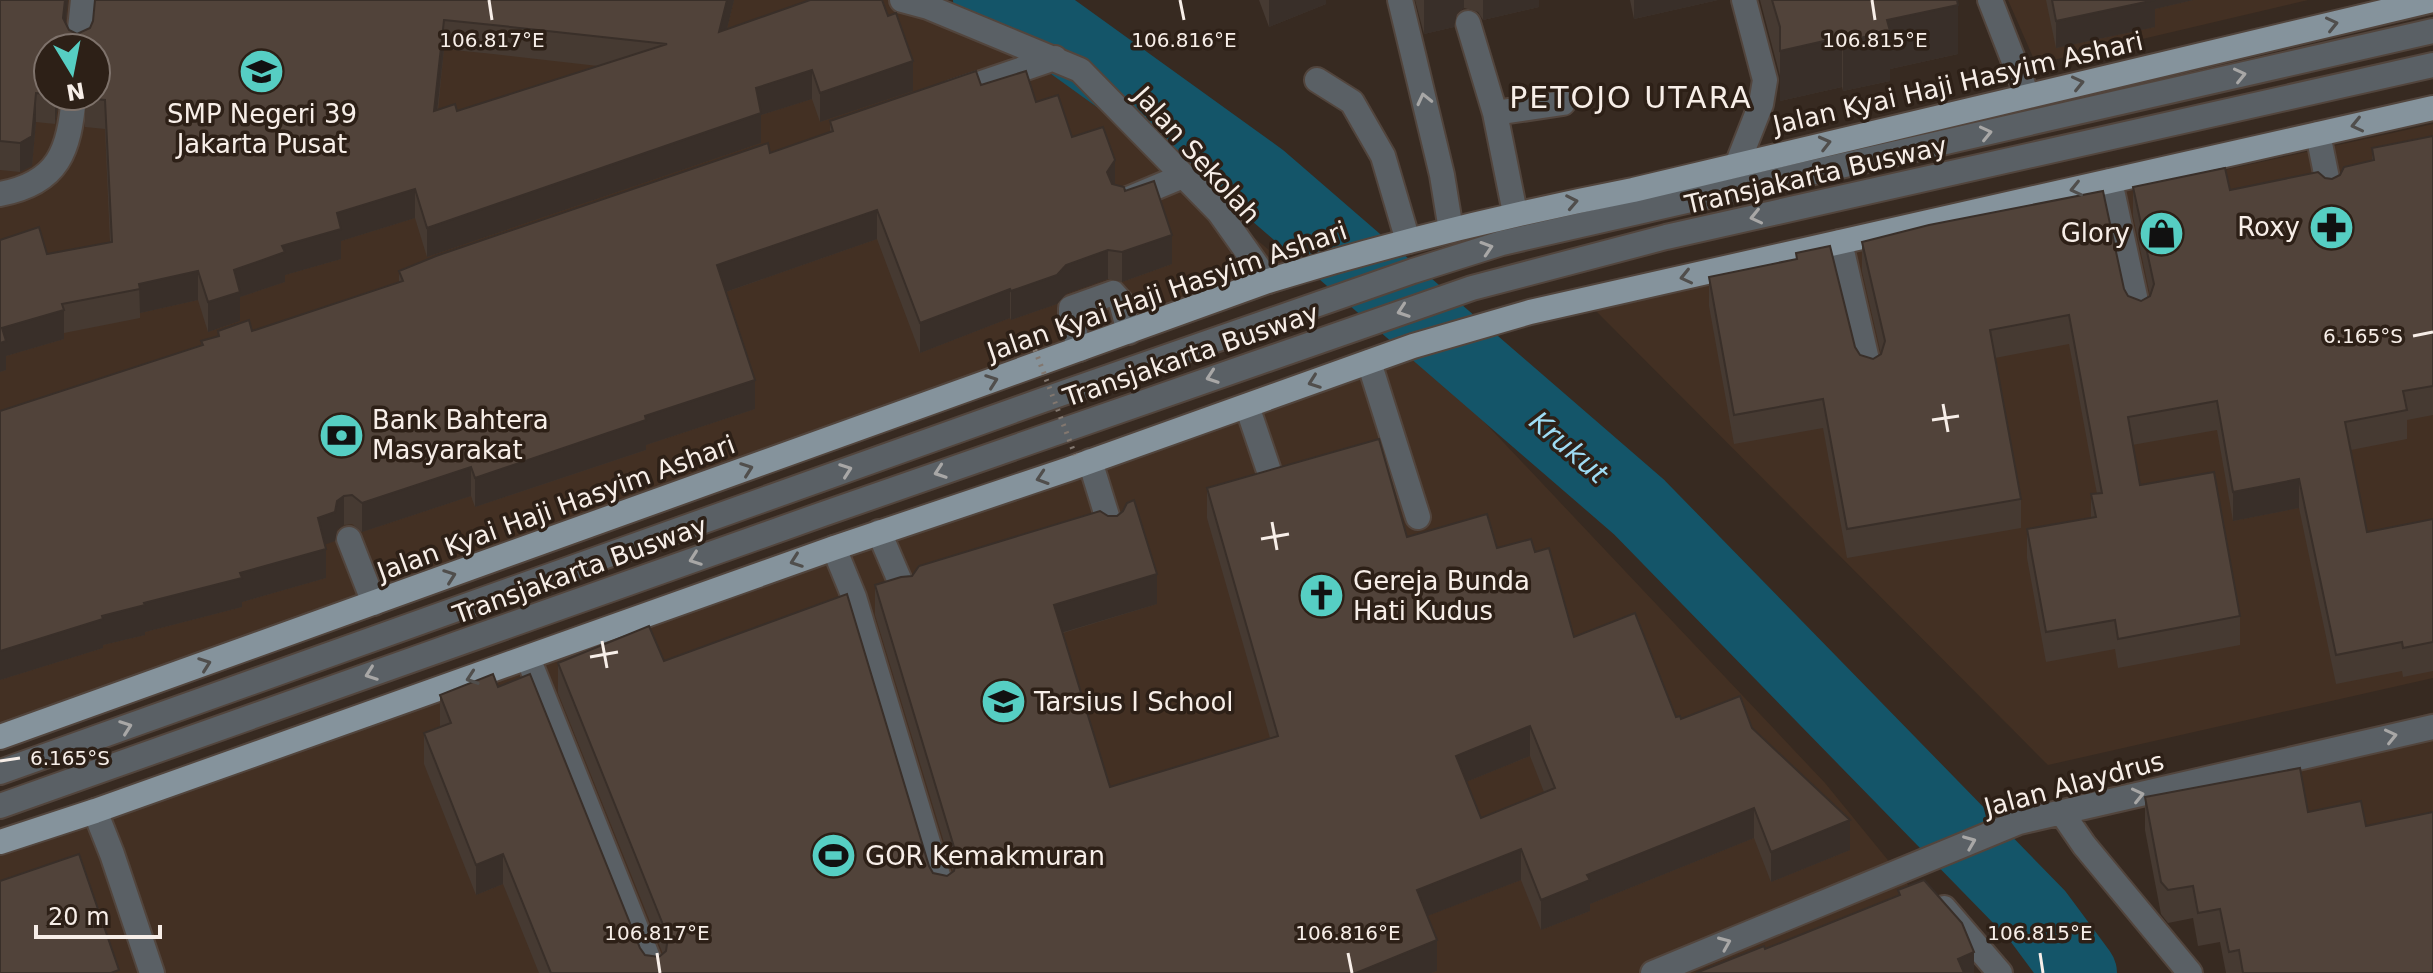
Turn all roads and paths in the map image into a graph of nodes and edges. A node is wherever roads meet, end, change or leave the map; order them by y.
1 (83, 0) edge
2 (902, 0) edge
3 (1400, 0) edge
4 (1744, 0) edge
5 (1990, 0) edge
6 (2433, 0) edge
7 (2368, 7) edge
8 (1468, 23) dead end
9 (2433, 31) edge
10 (80, 32) edge
11 (1055, 58) junction
12 (2433, 65) edge
13 (1317, 80) dead end
14 (2027, 95) junction
15 (928, 101) edge
16 (1563, 103) dead end
17 (2433, 108) edge
18 (72, 112) edge
19 (1495, 113) junction
20 (2318, 134) junction
21 (1737, 165) junction
22 (1183, 176) junction
23 (2110, 181) junction
24 (2330, 193) edge
25 (0, 194) edge
26 (1122, 202) edge
27 (1515, 213) junction
28 (1451, 230) junction
29 (1840, 242) junction
30 (1398, 244) junction
31 (1268, 281) junction
32 (2139, 315) edge
33 (1129, 332) junction
34 (1032, 342) dead end
35 (1080, 349) junction
36 (1369, 362) junction
37 (1870, 373) edge
38 (1247, 406) junction
39 (1083, 458) junction
40 (1268, 468) edge
41 (1418, 517) dead end
42 (879, 532) junction
43 (1112, 532) edge
44 (349, 539) dead end
45 (834, 548) junction
46 (905, 593) edge
47 (374, 603) junction
48 (528, 658) junction
49 (2433, 727) edge
50 (0, 737) edge
51 (0, 772) edge
52 (0, 806) edge
53 (95, 811) junction
54 (2062, 813) junction
55 (0, 842) edge
56 (1915, 864) junction
57 (943, 892) edge
58 (152, 973) edge
59 (654, 973) edge
60 (1653, 973) edge
61 (2000, 973) edge
62 (2190, 973) edge

1 - 10 street
2 - 11 street, Jalan Sekolah
28 -> 3 street
4 - 21 street
5 - 14 street
6 - 7 main road, Jalan Kyai Haji Hasyim Ashari
14 -> 7 main road, Jalan Kyai Haji Hasyim Ashari
8 - 19 street
51 -> 9 street, Transjakarta Busway
11 - 15 street
11 - 22 street, Jalan Sekolah
12 -> 52 street, Transjakarta Busway
13 - 30 street
21 -> 14 main road, Jalan Kyai Haji Hasyim Ashari
16 - 19 street
17 -> 20 main road
18 - 25 street
19 - 27 street
20 - 23 main road
20 - 24 street
27 -> 21 main road, Jalan Kyai Haji Hasyim Ashari
22 - 26 street
22 - 31 street, Jalan Sekolah
23 -> 29 main road
23 - 32 street
27 - 28 main road, Jalan Kyai Haji Hasyim Ashari
28 - 30 main road, Jalan Kyai Haji Hasyim Ashari
29 -> 36 main road
29 - 37 street
30 - 31 main road, Jalan Kyai Haji Hasyim Ashari
31 - 33 main road, Jalan Kyai Haji Hasyim Ashari
33 - 35 main road, Jalan Kyai Haji Hasyim Ashari
33 - 35 street
34 - 39 path, bridge
47 -> 35 main road, Jalan Kyai Haji Hasyim Ashari
36 -> 38 main road
36 - 41 street
38 - 39 main road
38 - 40 street
39 -> 42 main road
39 - 43 street
42 - 45 main road
42 - 46 street
44 - 47 street
45 -> 48 main road
45 - 57 street
50 -> 47 main road, Jalan Kyai Haji Hasyim Ashari
48 -> 53 main road
48 - 59 street
54 -> 49 street, Jalan Alaydrus
53 - 55 main road
53 - 58 street
56 -> 54 street, Jalan Alaydrus
54 - 62 street
60 -> 56 street, Jalan Alaydrus
56 - 61 street

